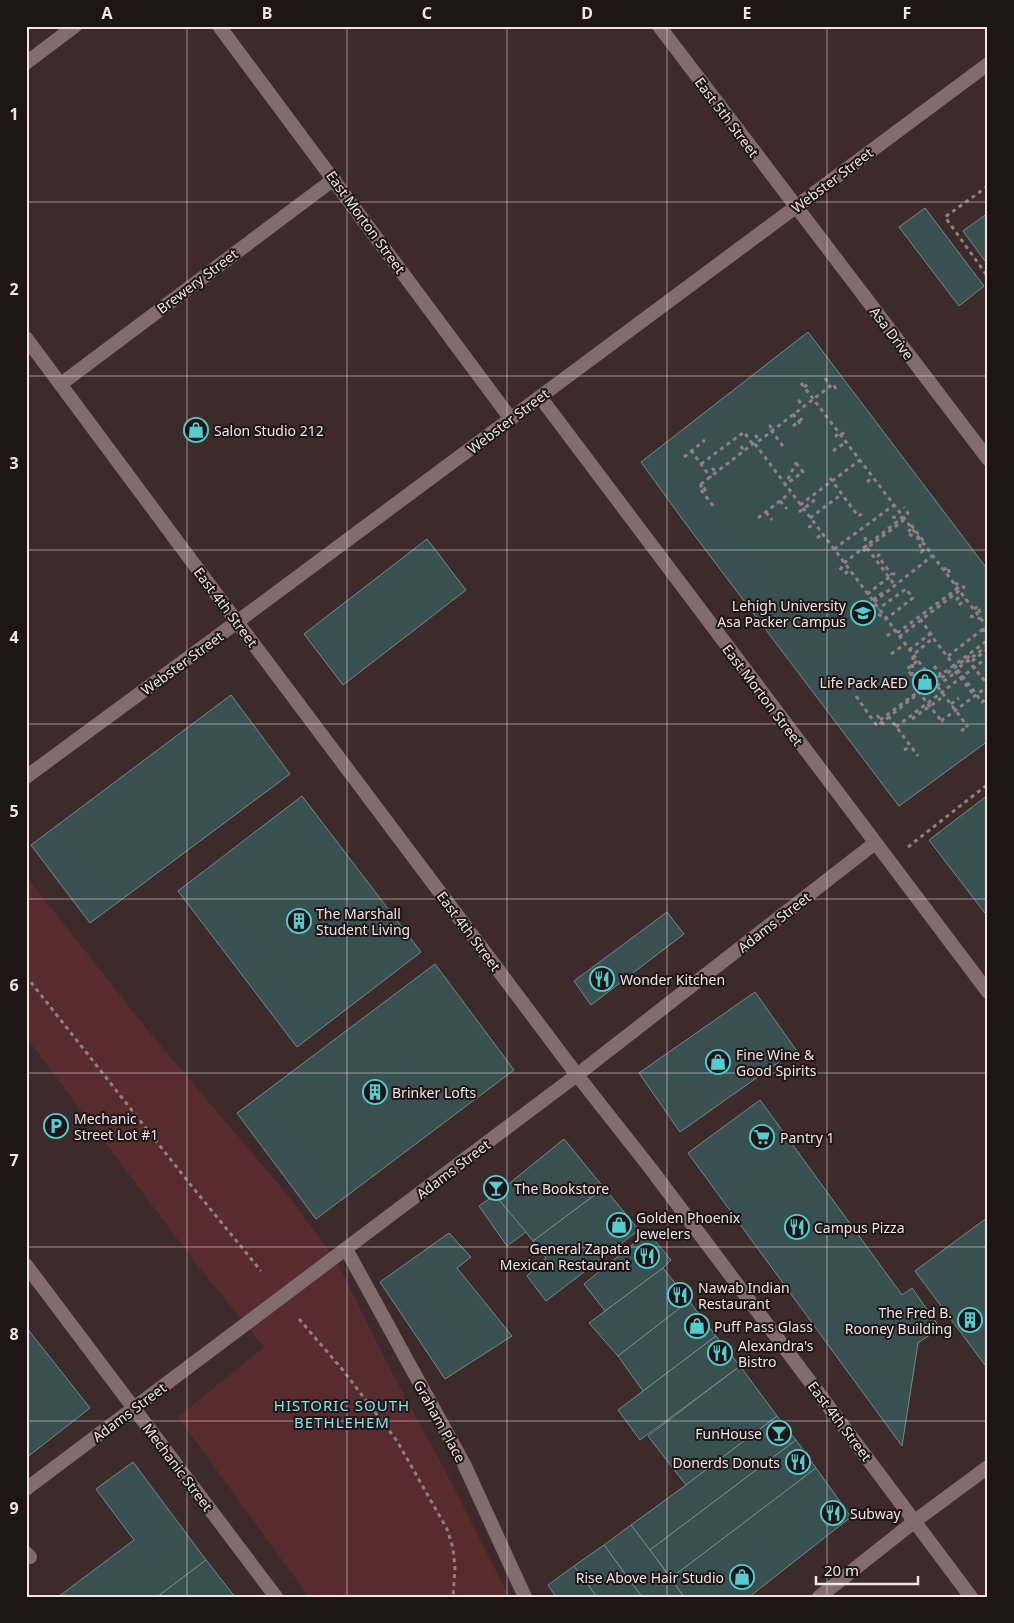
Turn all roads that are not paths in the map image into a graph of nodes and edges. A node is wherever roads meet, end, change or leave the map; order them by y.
1 (74, 26) edge
2 (219, 26) edge
3 (659, 26) edge
4 (26, 63) edge
5 (988, 64) edge
6 (334, 179) junction
7 (796, 207) junction
8 (26, 338) edge
9 (60, 384) junction
10 (540, 397) junction
11 (511, 419) junction
12 (988, 459) edge
13 (237, 622) junction
14 (26, 777) edge
15 (875, 843) junction
16 (988, 992) edge
17 (577, 1076) junction
18 (346, 1249) junction
19 (26, 1265) edge
20 (133, 1408) junction
21 (988, 1467) edge
22 (26, 1489) edge
23 (915, 1521) junction
24 (276, 1597) edge
25 (525, 1597) edge
26 (819, 1597) edge
27 (971, 1597) edge

1 - 4 street
2 - 6 street, East Morton Street
3 - 7 street, East 5th Street
5 - 7 street, Webster Street
6 - 9 street, Brewery Street
6 - 11 street, East Morton Street
7 - 10 street, Webster Street
7 - 12 street, Asa Drive
8 - 9 street, East 4th Street
9 - 13 street, East 4th Street
10 - 11 street, Webster Street
10 - 15 street, East Morton Street
11 - 13 street, Webster Street
13 - 14 street, Webster Street
13 - 17 street, East 4th Street
15 - 16 street, East Morton Street
15 - 17 street, Adams Street
17 - 18 street, Adams Street
17 - 23 street, East 4th Street
18 - 20 street, Adams Street
18 - 25 street, Graham Place
19 - 20 street, Mechanic Street
20 - 22 street, Adams Street
20 - 24 street, Mechanic Street
21 - 23 street
23 - 26 street
23 - 27 street, East 4th Street

